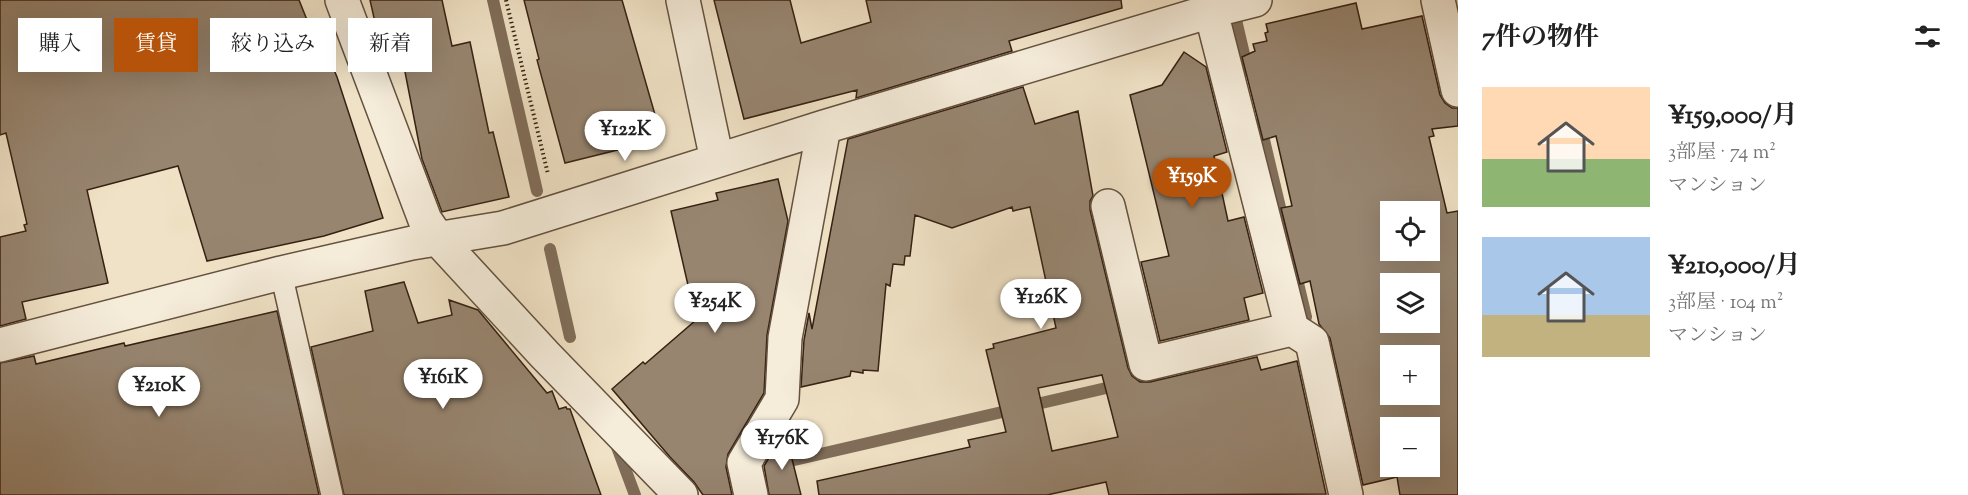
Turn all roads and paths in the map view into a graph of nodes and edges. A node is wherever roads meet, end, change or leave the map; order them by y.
1 (342, 0) edge
2 (506, 0) edge
3 (683, 0) edge
4 (1256, 0) edge
5 (1438, 0) edge
6 (1210, 5) edge
7 (1458, 90) edge
8 (824, 127) junction
9 (717, 160) junction
10 (1108, 206) dead end
11 (557, 210) junction
12 (438, 239) junction
13 (281, 273) junction
14 (1292, 329) junction
15 (0, 345) edge
16 (332, 495) edge
17 (681, 495) edge
18 (751, 495) edge
19 (1346, 495) edge

1 - 12 street
2 - 11 path
3 - 9 street
4 - 6 street
5 - 7 street
6 - 8 street
6 - 14 street
8 - 9 street
8 - 18 street
9 - 11 street
10 - 14 street
11 - 12 street
12 - 13 street
12 - 17 street
13 - 15 street
13 - 16 lane
14 - 19 street

